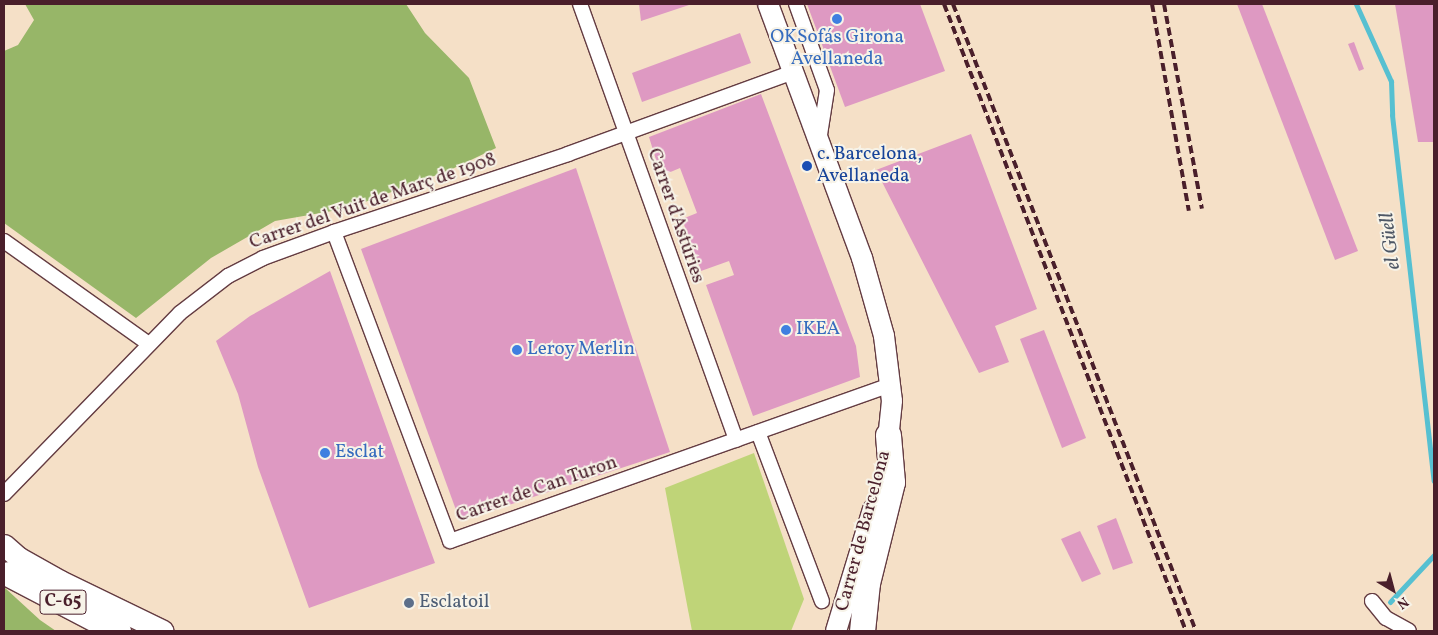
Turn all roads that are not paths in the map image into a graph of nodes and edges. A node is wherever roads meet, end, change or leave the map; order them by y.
1 (580, 4) edge
2 (768, 4) edge
3 (796, 4) edge
4 (793, 72) junction
5 (627, 131) junction
6 (819, 142) junction
7 (334, 232) junction
8 (4, 242) edge
9 (149, 344) junction
10 (891, 385) junction
11 (758, 432) junction
12 (888, 435) junction
13 (736, 440) junction
14 (5, 491) edge
15 (4, 545) edge
16 (6, 572) edge
17 (1372, 601) dead end
18 (822, 602) dead end
19 (81, 631) edge
20 (118, 631) edge
21 (163, 631) edge
22 (836, 631) edge
23 (862, 631) edge
24 (1409, 631) edge

1 - 5 street, Carrer d'Astúries
2 - 4 main road, Carrer de Barcelona
3 - 6 street, Carrer de Barcelona
4 - 5 street, Carrer del Vuit de Març de 1908
4 - 6 main road, Carrer de Barcelona
5 - 7 street, Carrer del Vuit de Març de 1908
5 - 13 street, Carrer d'Astúries
6 - 10 main road, Carrer de Barcelona
7 - 9 street, Carrer del Vuit de Març de 1908
7 - 13 street, Carrer de Can Turon
8 - 9 street
9 - 14 street, Carrer del Vuit de Març de 1908
10 - 11 street, Carrer de Can Turon
10 - 12 main road, Carrer de Barcelona
11 - 13 street, Carrer de Can Turon
11 - 18 street
12 - 22 main road, Carrer de Barcelona
12 - 23 highway
15 - 21 main road
16 - 19 highway, C-65
16 - 20 highway, C-65
17 - 24 street

